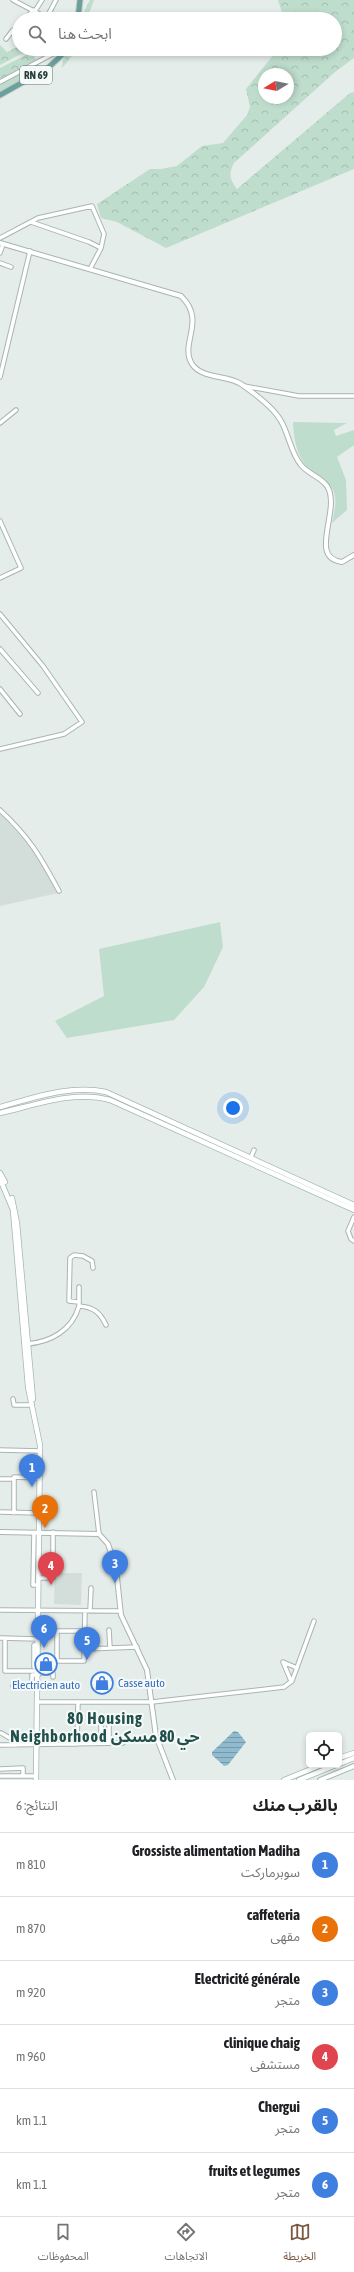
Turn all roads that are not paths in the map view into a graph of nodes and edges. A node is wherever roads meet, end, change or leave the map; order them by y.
1 (13, 0) edge
2 (42, 0) edge
3 (56, 0) edge
4 (80, 0) edge
5 (34, 11) joint
6 (51, 12) edge
7 (79, 12) edge
8 (12, 31) edge
9 (6, 39) dead end
10 (49, 56) edge
11 (61, 56) edge
12 (0, 82) edge
13 (0, 95) edge
14 (31, 222) junction
15 (0, 238) edge
16 (2, 243) edge
17 (101, 248) junction
18 (30, 251) junction
19 (0, 253) edge
20 (0, 263) edge
21 (11, 267) dead end
22 (90, 269) junction
23 (0, 377) edge
24 (244, 386) junction
25 (354, 396) edge
26 (16, 410) dead end
27 (0, 423) edge
28 (0, 522) edge
29 (354, 555) edge
30 (0, 578) edge
31 (0, 614) edge
32 (0, 649) edge
33 (0, 689) edge
34 (38, 693) dead end
35 (20, 714) dead end
36 (0, 749) edge
37 (0, 810) edge
38 (59, 891) dead end
39 (0, 1107) edge
40 (1, 1113) edge
41 (254, 1150) dead end
42 (251, 1157) junction
43 (0, 1173) edge
44 (0, 1179) edge
45 (354, 1205) edge
46 (354, 1210) edge
47 (354, 1217) edge
48 (354, 1241) edge
49 (93, 1268) dead end
50 (79, 1287) dead end
51 (79, 1302) junction
52 (79, 1306) junction
53 (106, 1325) dead end
54 (26, 1344) junction
55 (13, 1399) dead end
56 (32, 1405) junction
57 (0, 1450) edge
58 (40, 1451) junction
59 (39, 1478) junction
60 (0, 1479) edge
61 (14, 1479) junction
62 (94, 1492) dead end
63 (0, 1512) edge
64 (14, 1513) junction
65 (40, 1513) junction
66 (0, 1532) edge
67 (53, 1532) junction
68 (36, 1533) junction
69 (99, 1534) junction
70 (38, 1578) junction
71 (38, 1585) junction
72 (91, 1588) dead end
73 (38, 1609) junction
74 (0, 1610) edge
75 (85, 1611) junction
76 (90, 1611) junction
77 (120, 1611) junction
78 (314, 1621) dead end
79 (109, 1630) dead end
80 (85, 1631) junction
81 (0, 1638) edge
82 (5, 1638) junction
83 (38, 1639) junction
84 (38, 1645) junction
85 (137, 1647) junction
86 (110, 1648) junction
87 (85, 1649) junction
88 (57, 1660) junction
89 (38, 1661) junction
90 (297, 1668) junction
91 (38, 1671) junction
92 (53, 1677) dead end
93 (290, 1683) junction
94 (38, 1684) junction
95 (13, 1686) dead end
96 (38, 1702) junction
97 (152, 1702) junction
98 (78, 1703) junction
99 (1, 1733) edge
100 (109, 1734) junction
101 (109, 1742) junction
102 (123, 1742) dead end
103 (76, 1744) junction
104 (0, 1745) edge
105 (16, 1745) junction
106 (37, 1745) junction
107 (354, 1753) edge
108 (342, 1757) edge
109 (354, 1758) edge
110 (342, 1763) edge
111 (354, 1766) edge
112 (0, 1768) edge
113 (314, 1768) edge
114 (329, 1768) edge
115 (0, 1776) edge
116 (23, 1776) junction
117 (36, 1778) edge
118 (173, 1780) edge
119 (284, 1780) edge
120 (299, 1780) edge
121 (320, 1780) edge

1 - 5 street
2 - 5 street
3 - 6 street
4 - 7 main road
8 - 9 street
10 - 12 street
11 - 13 main road, RN 69
14 - 15 street
14 - 17 street
14 - 17 street
16 - 18 street
16 - 19 street
17 - 22 street
18 - 22 street
18 - 23 street
20 - 21 street
22 - 24 street
24 - 25 street
24 - 29 street
26 - 27 street
28 - 30 street
31 - 36 street
32 - 34 street
33 - 35 street
37 - 38 street
39 - 42 main road
40 - 46 main road
41 - 42 street
42 - 45 main road
43 - 54 main road
44 - 54 main road
47 - 48 street
49 - 51 street
50 - 51 street
51 - 52 street
52 - 53 street
52 - 54 street
54 - 56 main road
55 - 56 street
56 - 58 main road
57 - 58 street
58 - 59 main road
59 - 61 street
59 - 65 main road
60 - 61 street
61 - 64 street
62 - 69 street
63 - 64 street
64 - 65 street
65 - 68 main road
66 - 68 street
67 - 68 street
67 - 69 street
67 - 70 street
68 - 70 main road
68 - 71 street
69 - 77 street
70 - 71 main road
71 - 73 main road
72 - 76 street
73 - 74 street
73 - 75 street
73 - 83 main road
75 - 76 street
75 - 80 street
76 - 77 street
77 - 85 street
78 - 90 street
79 - 86 street
80 - 87 street
80 - 88 street
81 - 82 street
82 - 83 street
82 - 91 street
83 - 84 main road
84 - 89 main road
84 - 91 street
85 - 86 street
85 - 97 street
86 - 87 street
87 - 88 street
88 - 89 street
89 - 91 main road
90 - 93 street
90 - 93 street
91 - 92 street
91 - 94 main road
93 - 97 street
94 - 95 street
94 - 96 main road
96 - 98 street
96 - 106 main road
97 - 98 street
97 - 118 street
98 - 103 street
99 - 105 street
100 - 100 street
100 - 101 street
101 - 102 street
101 - 103 street
103 - 106 street
104 - 105 street
105 - 106 street
106 - 117 main road
107 - 108 main road
109 - 110 main road
111 - 121 street
112 - 116 street
113 - 119 main road
114 - 120 main road
115 - 116 street
116 - 117 street

